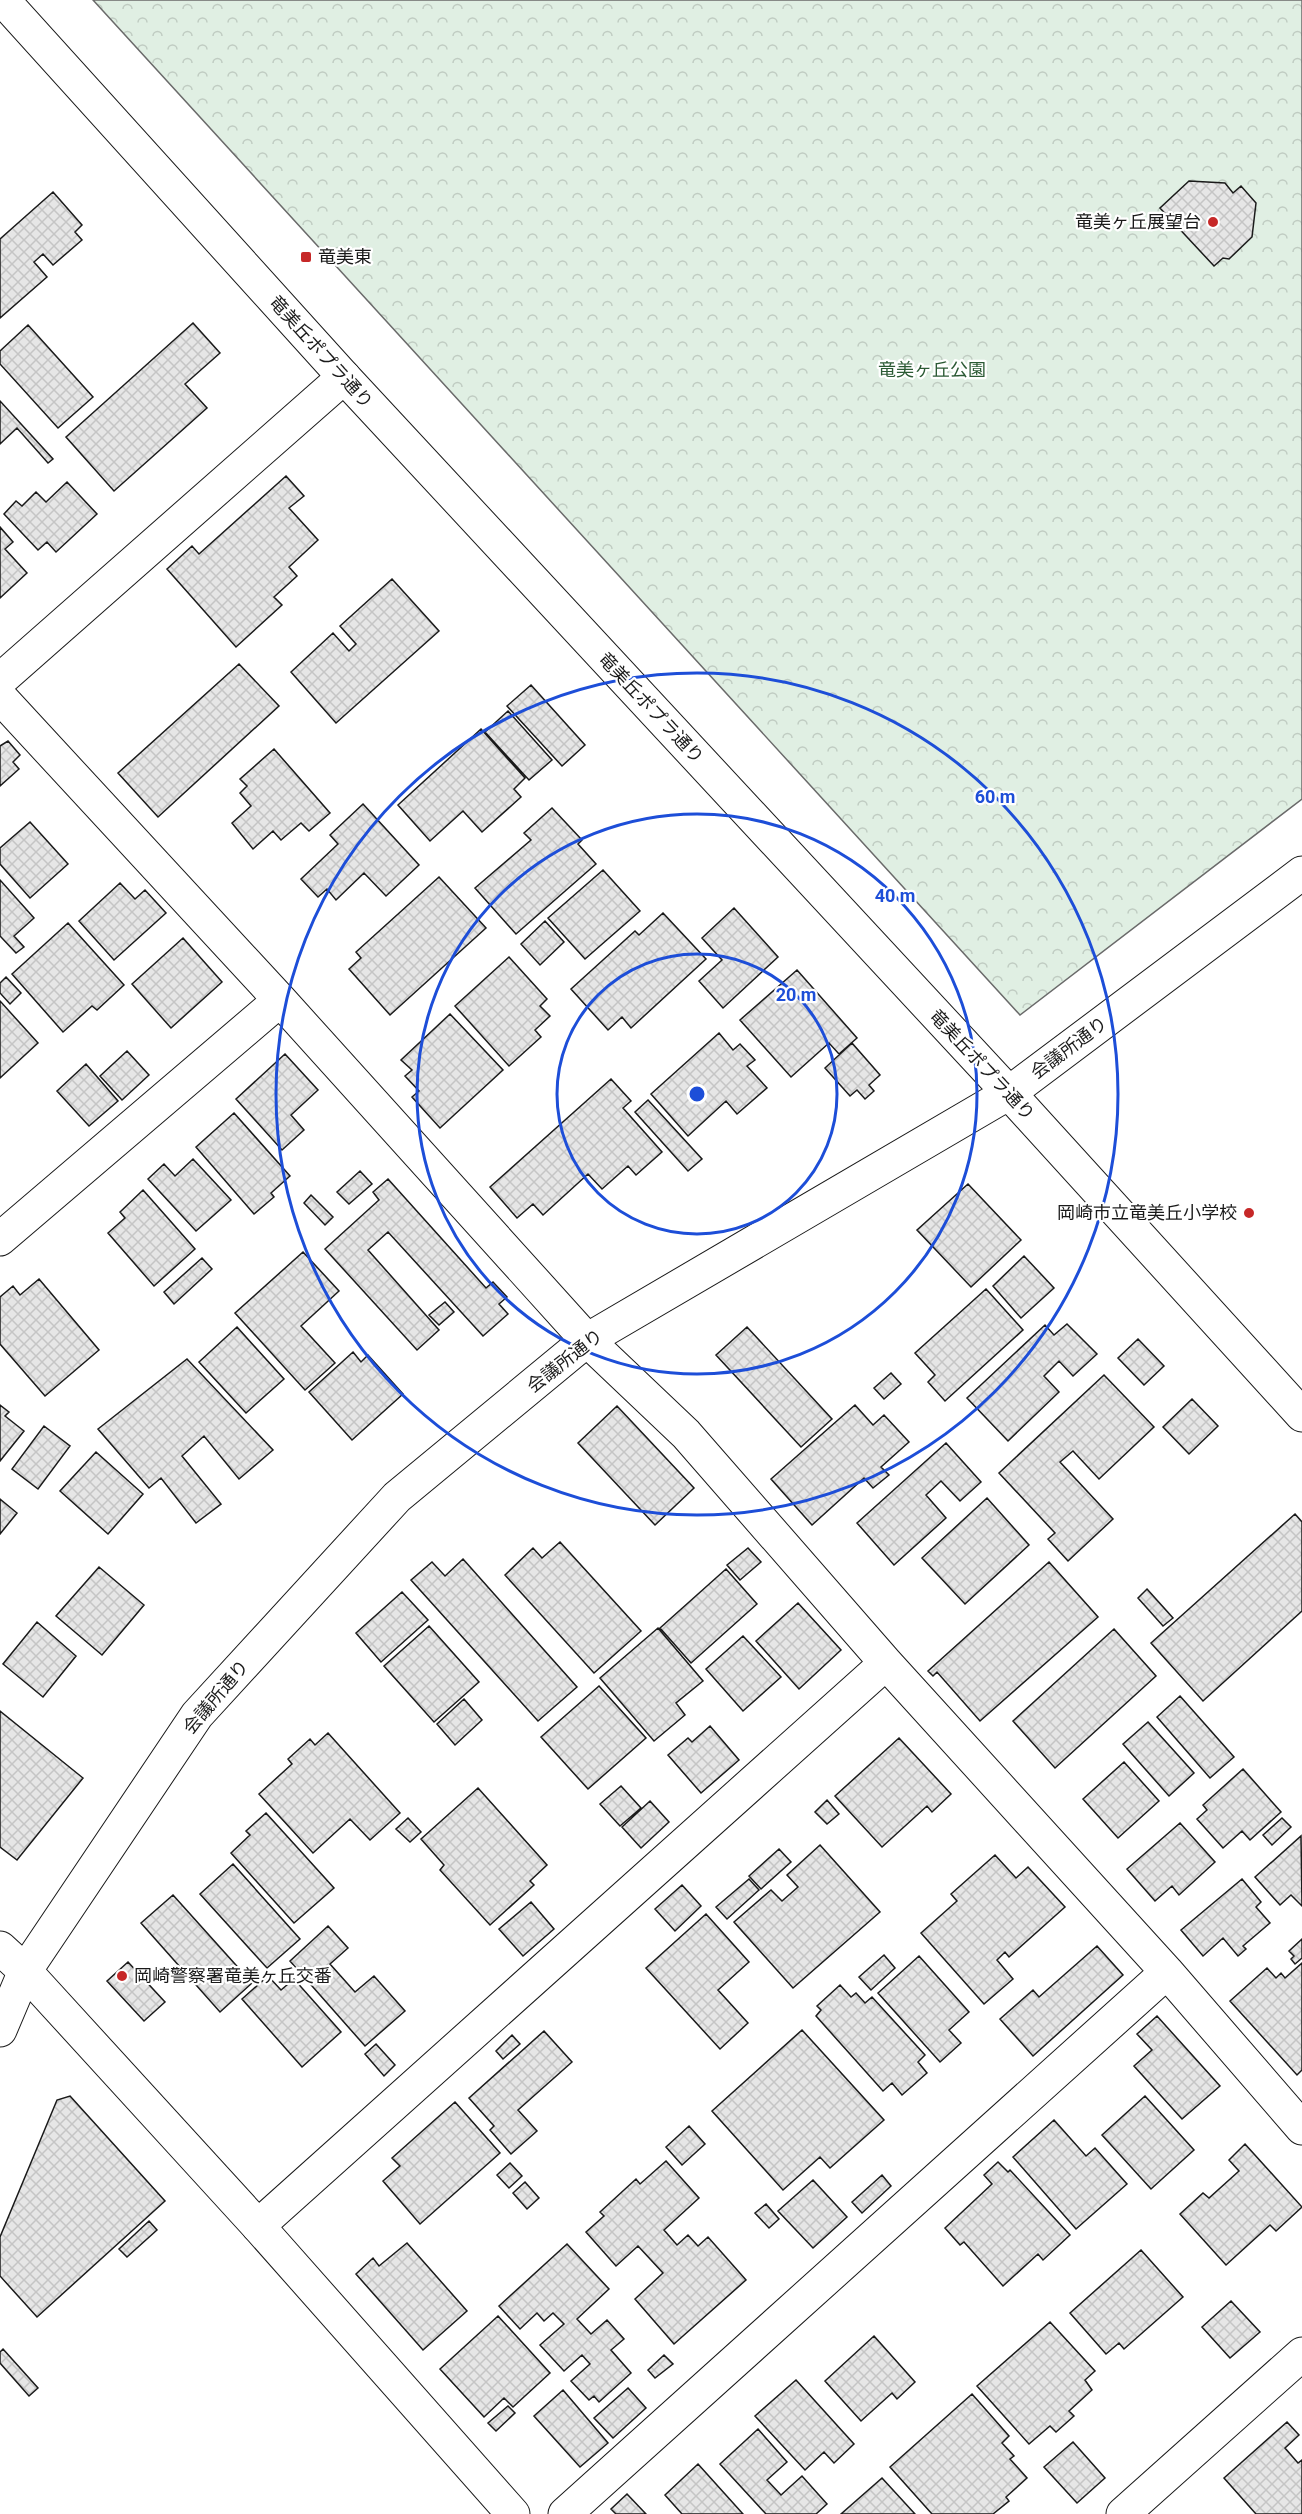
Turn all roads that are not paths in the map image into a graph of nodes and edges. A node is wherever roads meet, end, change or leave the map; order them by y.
1 (3, 0) edge
2 (344, 377) junction
3 (0, 680) edge
4 (0, 697) edge
5 (1302, 873) edge
6 (280, 1000) junction
7 (1009, 1093) junction
8 (0, 1239) edge
9 (587, 1340) junction
10 (1302, 1414) edge
11 (886, 1663) junction
12 (0, 1948) edge
13 (24, 1971) junction
14 (1167, 1972) junction
15 (0, 2030) edge
16 (1302, 2128) edge
17 (258, 2226) junction
18 (1302, 2354) edge
19 (513, 2514) edge
20 (565, 2514) edge
21 (1123, 2514) edge

1 - 2 street, 竜美丘ポプラ通り
2 - 3 street
2 - 7 street, 竜美丘ポプラ通り
4 - 6 street
5 - 7 street, 会議所通り
6 - 8 street
6 - 9 street
7 - 9 street, 会議所通り
7 - 10 street, 竜美丘ポプラ通り
9 - 11 street
9 - 13 street, 会議所通り
11 - 14 street
11 - 17 street
12 - 13 street
13 - 15 street, 会議所通り
13 - 17 street
14 - 16 street
14 - 20 street
17 - 19 street
18 - 21 street

